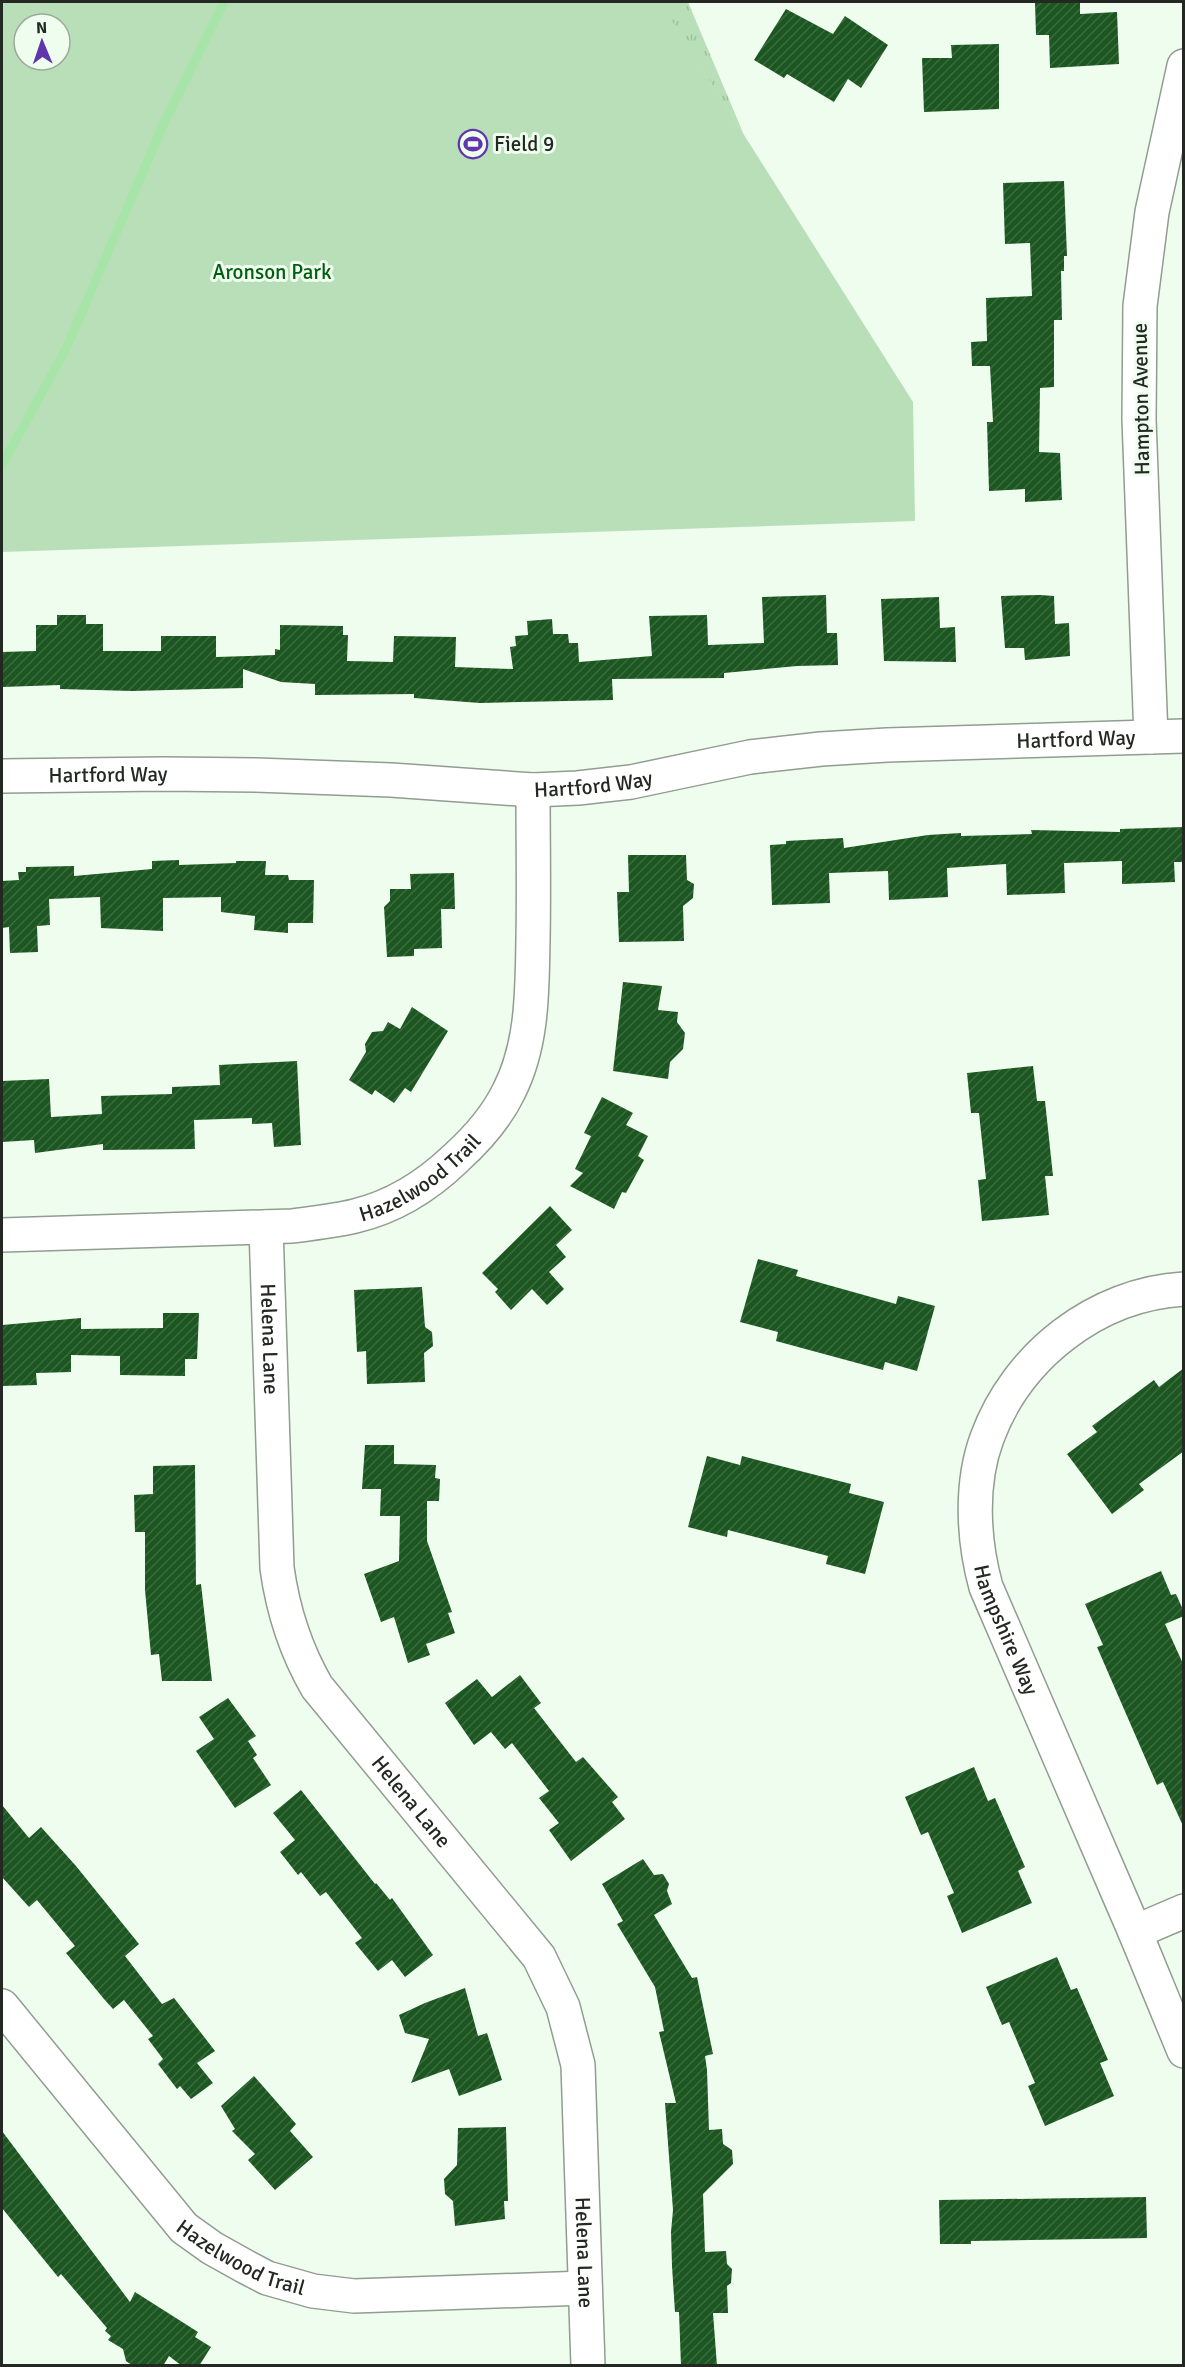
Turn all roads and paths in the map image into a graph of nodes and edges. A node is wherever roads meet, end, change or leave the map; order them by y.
1 (1184, 66) edge
2 (1184, 736) edge
3 (1151, 737) junction
4 (2, 776) edge
5 (533, 790) junction
6 (266, 1227) junction
7 (2, 1235) edge
8 (1184, 1289) edge
9 (1184, 1911) edge
10 (1135, 1932) junction
11 (2, 2006) edge
12 (1184, 2051) edge
13 (585, 2288) junction
14 (588, 2366) edge

1 - 3 street, Hampton Avenue
2 - 3 street, Hartford Way
3 - 5 street, Hartford Way
4 - 5 street, Hartford Way
5 - 6 street, Hazelwood Trail
6 - 7 street, Hazelwood Trail
6 - 13 street, Helena Lane
8 - 10 street, Hampshire Way
9 - 10 street
10 - 12 street, Hampshire Way
11 - 13 street, Hazelwood Trail
13 - 14 street, Helena Lane

